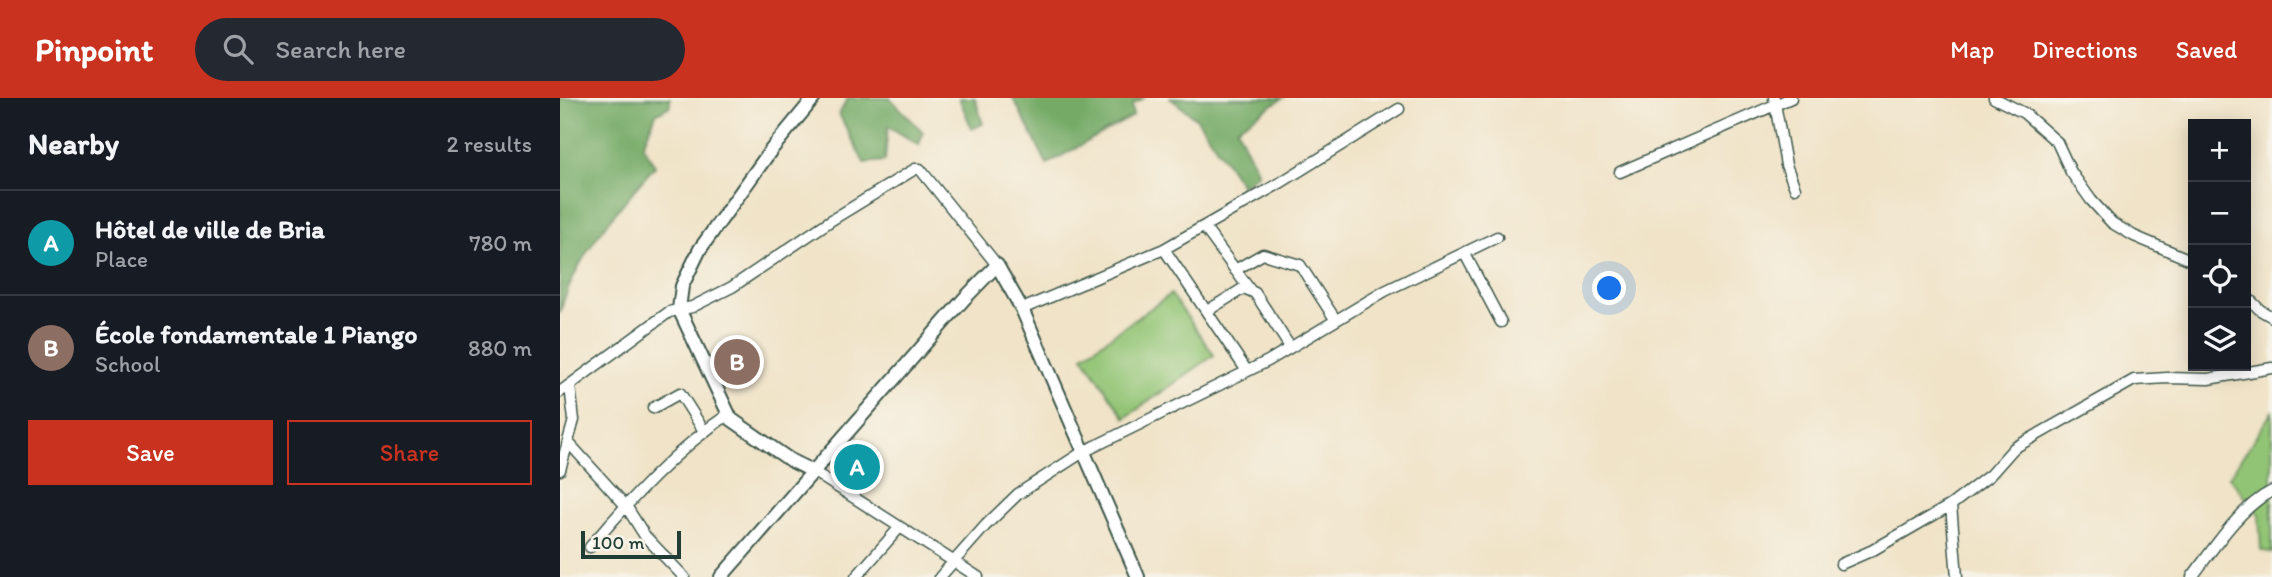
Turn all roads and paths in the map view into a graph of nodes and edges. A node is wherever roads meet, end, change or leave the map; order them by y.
1 (814, 98) edge
2 (1791, 98) edge
3 (1994, 98) edge
4 (1775, 101) edge
5 (1399, 109) dead end
6 (1620, 172) dead end
7 (1795, 188) dead end
8 (1204, 227) junction
9 (1497, 237) dead end
10 (1164, 249) junction
11 (1465, 254) junction
12 (2188, 259) edge
13 (997, 265) junction
14 (1235, 270) junction
15 (1250, 290) junction
16 (2251, 301) edge
17 (679, 309) junction
18 (1022, 309) junction
19 (1207, 312) junction
20 (2272, 317) edge
21 (1335, 319) junction
22 (1500, 322) dead end
23 (1290, 346) junction
24 (2272, 368) edge
25 (1247, 371) junction
26 (570, 386) junction
27 (560, 392) edge
28 (653, 408) dead end
29 (729, 414) junction
30 (704, 431) junction
31 (568, 442) junction
32 (1083, 452) junction
33 (790, 460) junction
34 (560, 470) edge
35 (814, 472) junction
36 (803, 485) junction
37 (2272, 491) edge
38 (1951, 505) junction
39 (626, 506) junction
40 (900, 527) junction
41 (590, 547) dead end
42 (954, 562) junction
43 (1841, 564) dead end
44 (684, 577) edge
45 (721, 577) edge
46 (856, 577) edge
47 (940, 577) edge
48 (978, 577) edge
49 (1138, 577) edge
50 (1957, 577) edge
51 (2192, 577) edge

1 - 17 main road
2 - 4 street
3 - 12 street
4 - 6 street
4 - 7 street
5 - 8 street
8 - 10 street
8 - 14 street
9 - 11 street
10 - 18 street
10 - 19 street
11 - 21 street
11 - 22 street
13 - 17 street
13 - 18 main road
13 - 35 main road
14 - 15 street
14 - 21 street
15 - 19 street
15 - 23 street
16 - 20 street
17 - 26 street
17 - 29 main road
18 - 32 main road
19 - 25 street
21 - 23 street
23 - 25 street
24 - 38 street
25 - 32 street
26 - 27 street
26 - 31 street
28 - 30 street
29 - 30 street
29 - 33 main road
30 - 39 street
31 - 34 street
31 - 39 street
32 - 42 street
32 - 49 main road
33 - 35 main road
33 - 36 main road
35 - 36 main road
35 - 40 street
36 - 45 main road
37 - 51 street
38 - 43 street
38 - 50 street
39 - 41 street
39 - 44 street
40 - 42 street
40 - 46 street
42 - 47 street
42 - 48 street

